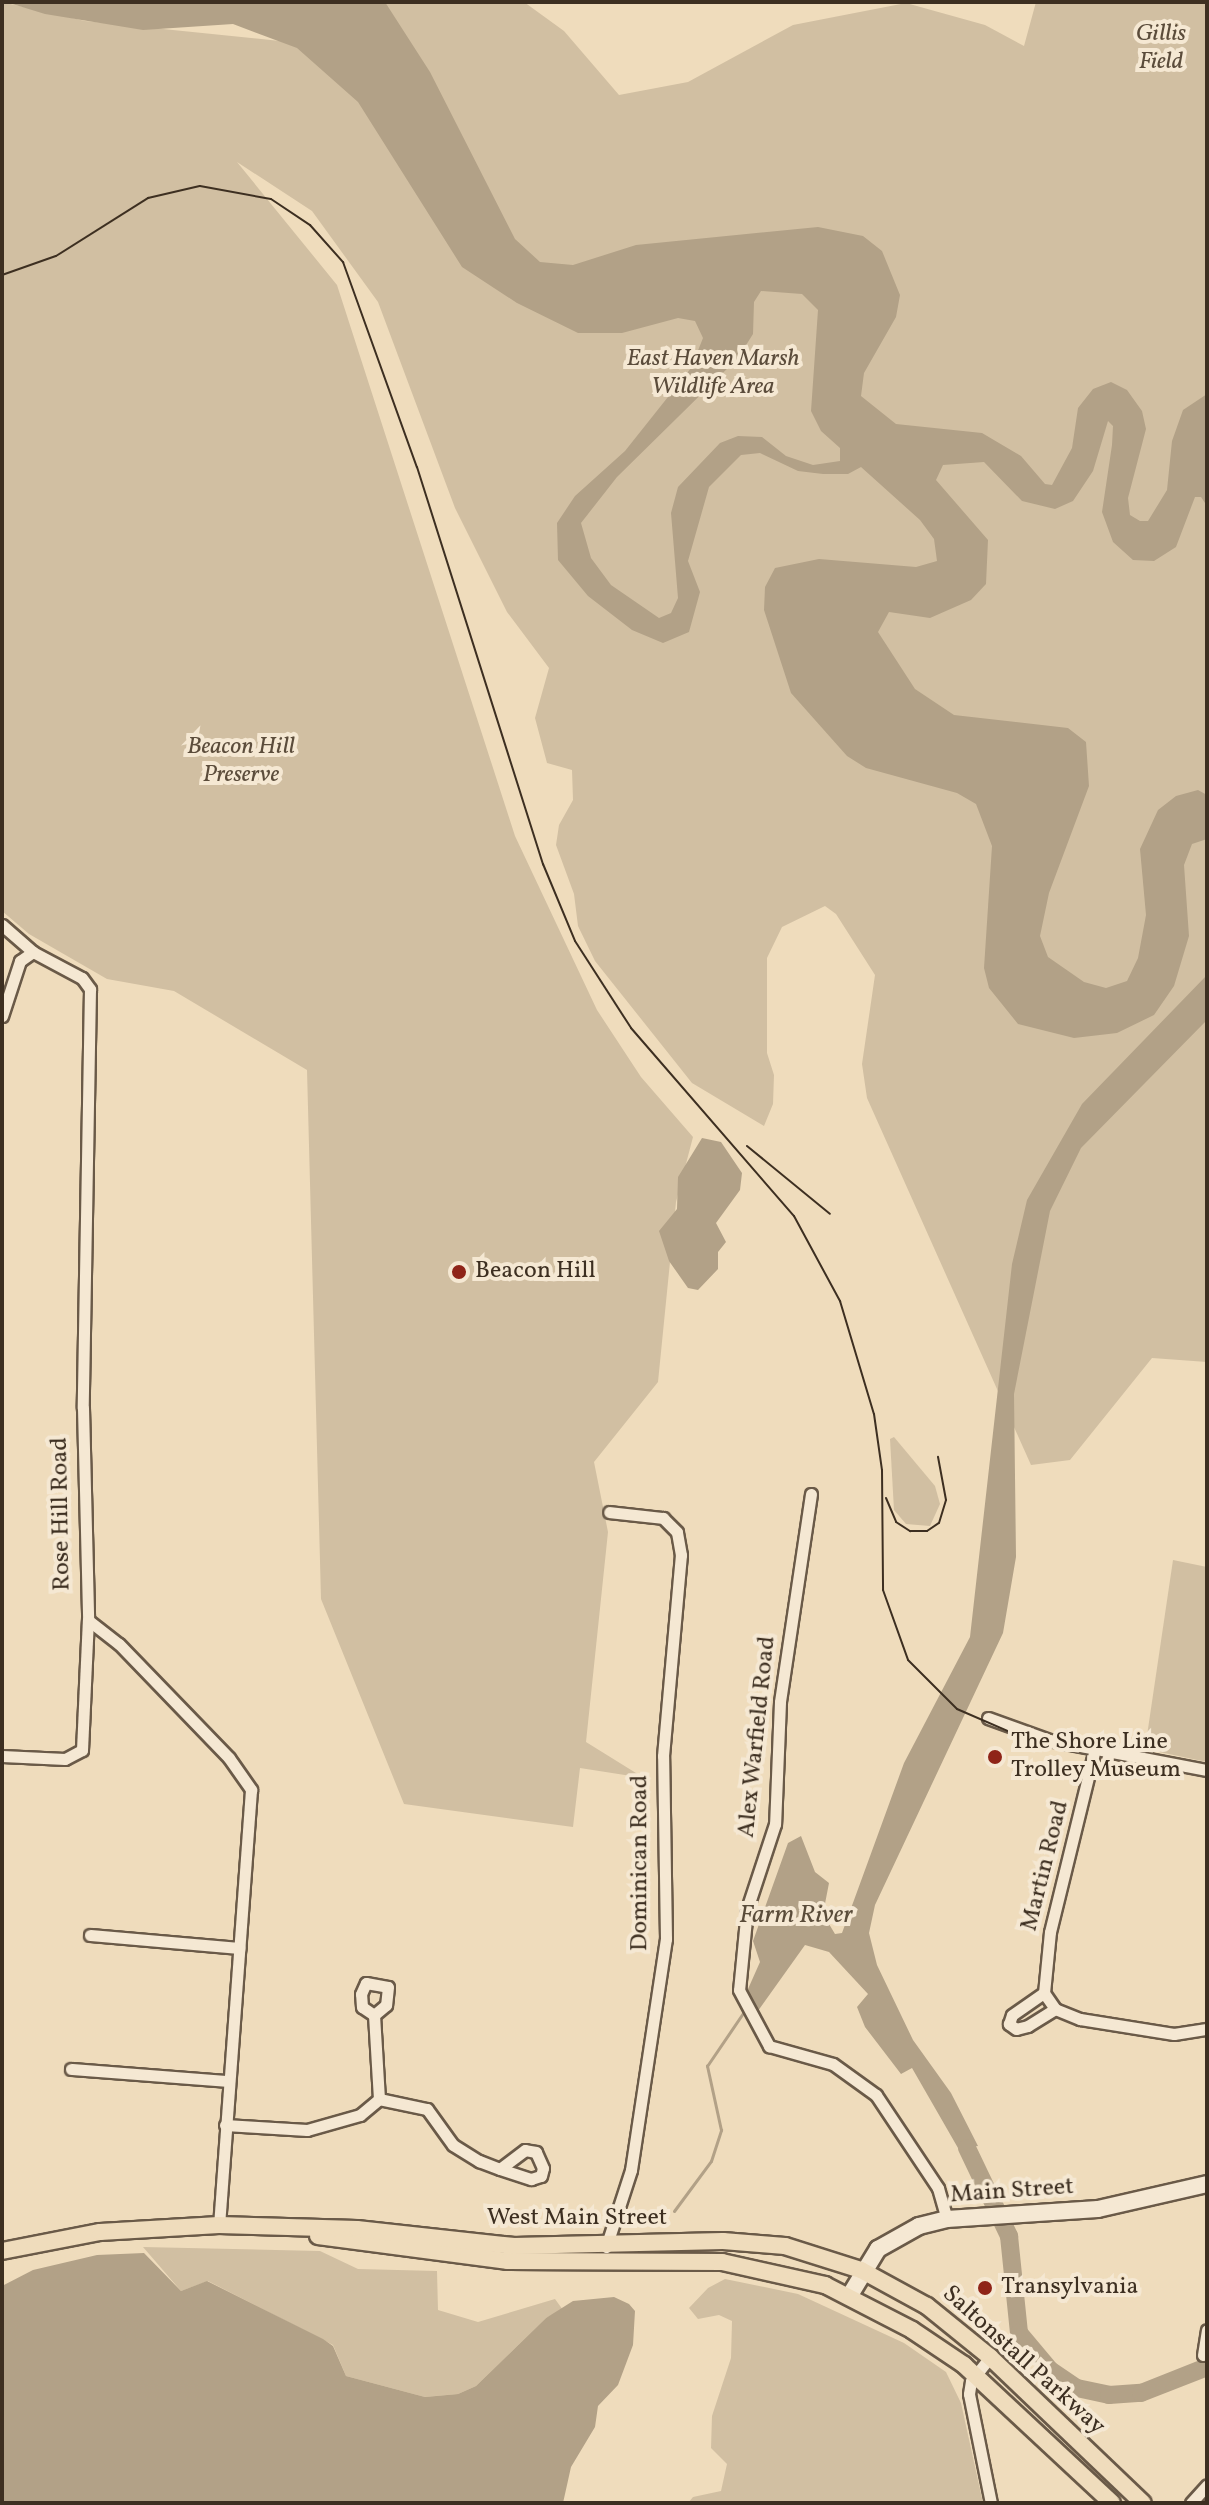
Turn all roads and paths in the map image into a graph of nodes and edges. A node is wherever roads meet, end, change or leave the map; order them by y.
1 (2, 925) edge
2 (33, 952) junction
3 (2, 1016) edge
4 (811, 1494) dead end
5 (609, 1512) dead end
6 (88, 1620) junction
7 (988, 1718) dead end
8 (1095, 1749) junction
9 (2, 1756) edge
10 (1207, 1770) edge
11 (90, 1935) dead end
12 (239, 1948) junction
13 (1044, 1993) junction
14 (1055, 2009) junction
15 (374, 2015) dead end
16 (1207, 2029) edge
17 (71, 2069) dead end
18 (227, 2081) junction
19 (379, 2099) junction
20 (225, 2125) junction
21 (500, 2169) dead end
22 (1207, 2184) edge
23 (947, 2219) junction
24 (219, 2225) junction
25 (2, 2251) edge
26 (606, 2255) junction
27 (861, 2270) junction
28 (850, 2295) junction
29 (954, 2326) junction
30 (1207, 2330) edge
31 (939, 2347) junction
32 (1203, 2355) dead end
33 (990, 2357) junction
34 (976, 2374) junction
35 (1207, 2485) edge
36 (991, 2503) edge
37 (1112, 2503) edge
38 (1143, 2503) edge
39 (1191, 2503) edge

1 - 2 street, Rose Hill Road
2 - 3 street
2 - 6 street, Rose Hill Road
4 - 23 street, Alex Warfield Road
5 - 26 street, Dominican Road
6 - 9 street
6 - 12 street, Rose Hill Road
7 - 8 street
8 - 10 street
8 - 13 street, Martin Road
11 - 12 street
12 - 18 street, Rose Hill Road
13 - 14 street
13 - 14 street
14 - 16 street
15 - 19 street
17 - 18 street
18 - 20 street, Rose Hill Road
19 - 20 street
19 - 21 street
20 - 24 street, Rose Hill Road
22 - 23 main road, Main Street
23 - 27 main road, Main Street
24 - 25 main road, West Main Street
24 - 26 main road, West Main Street
26 - 27 main road, West Main Street
26 - 28 main road, West Main Street
27 - 28 main road, Main Street
27 - 29 main road, Saltonstall Parkway
28 - 31 main road, Saltonstall Parkway
29 - 31 main road
29 - 33 main road, Saltonstall Parkway
30 - 32 street
31 - 34 main road, Saltonstall Parkway
33 - 34 street
33 - 38 main road, Saltonstall Parkway
34 - 36 street
34 - 37 main road, Saltonstall Parkway
35 - 39 street

